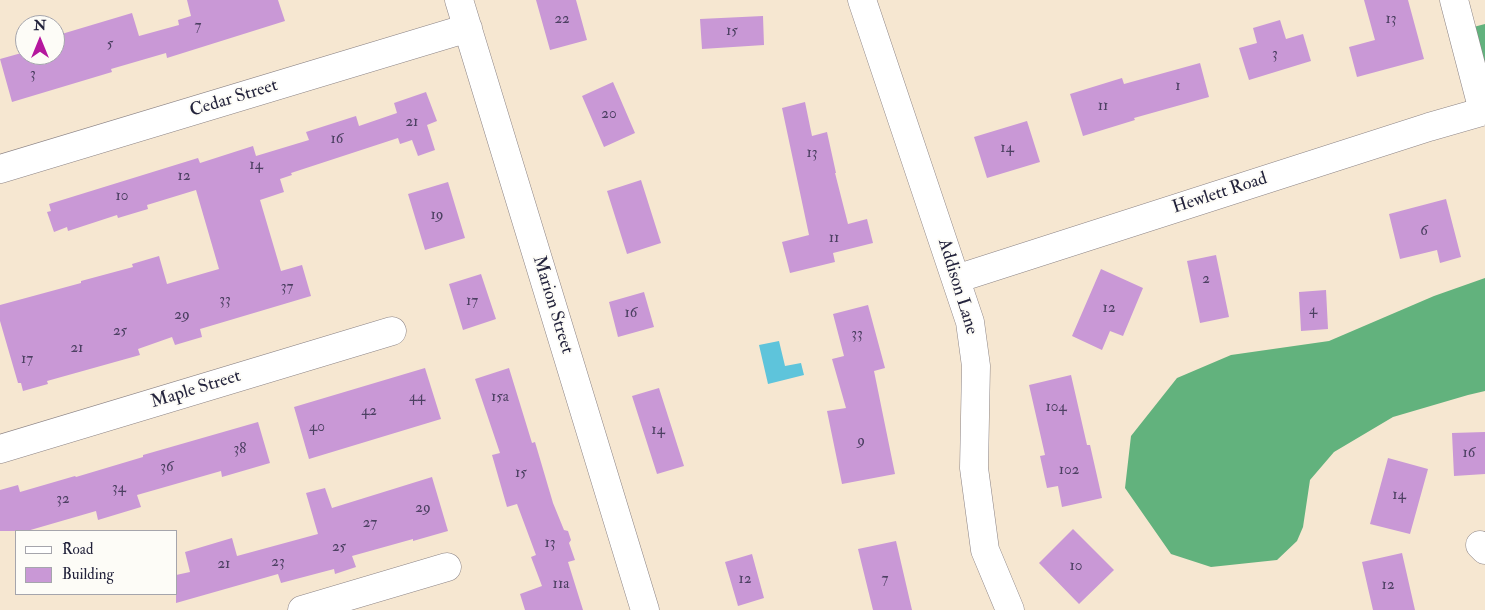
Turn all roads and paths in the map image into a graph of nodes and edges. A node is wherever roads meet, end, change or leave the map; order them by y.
1 (459, 0) edge
2 (862, 0) edge
3 (1454, 0) edge
4 (468, 28) junction
5 (1484, 111) edge
6 (0, 169) edge
7 (956, 279) junction
8 (392, 331) dead end
9 (0, 450) edge
10 (447, 567) dead end
11 (302, 610) edge
12 (646, 610) edge
13 (1010, 610) edge

1 - 4 street, Marion Street
2 - 7 street, Addison Lane
3 - 5 street
4 - 6 street, Cedar Street
4 - 12 street, Marion Street
5 - 7 street, Hewlett Road
7 - 13 street, Addison Lane
8 - 9 street, Maple Street
10 - 11 street

